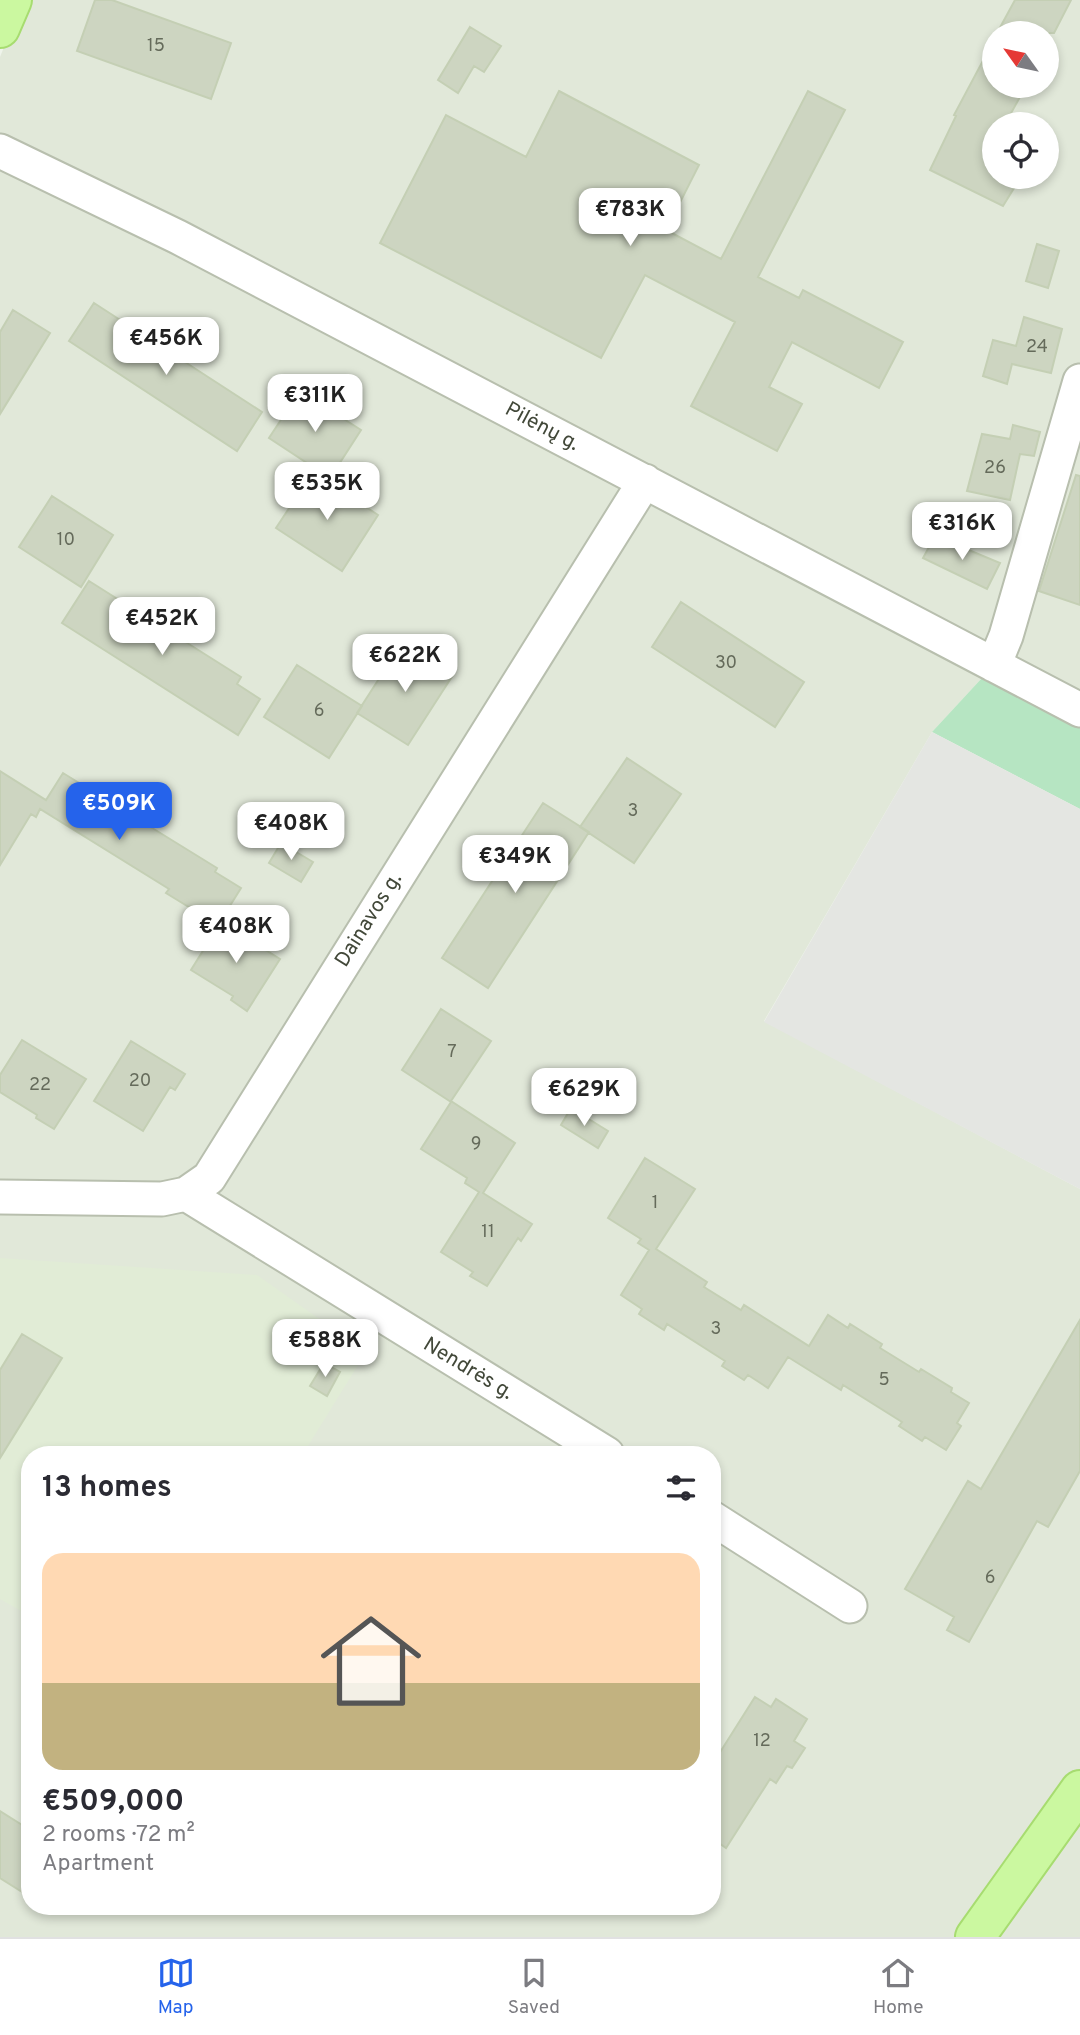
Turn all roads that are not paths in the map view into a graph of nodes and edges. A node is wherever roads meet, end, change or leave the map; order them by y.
1 (12, 0) edge
2 (0, 28) edge
3 (0, 151) edge
4 (1080, 381) edge
5 (645, 481) junction
6 (994, 665) junction
7 (1080, 710) edge
8 (186, 1194) junction
9 (0, 1197) edge
10 (594, 1446) edge
11 (721, 1524) edge
12 (850, 1606) dead end
13 (1080, 1790) edge
14 (975, 1937) edge

1 - 2 main road
3 - 5 street, Pilėnų g.
4 - 6 street
5 - 6 street, Pilėnų g.
5 - 8 street, Dainavos g.
6 - 7 street, Pilėnų g.
8 - 9 street
8 - 10 street, Nendrės g.
11 - 12 street
13 - 14 main road

